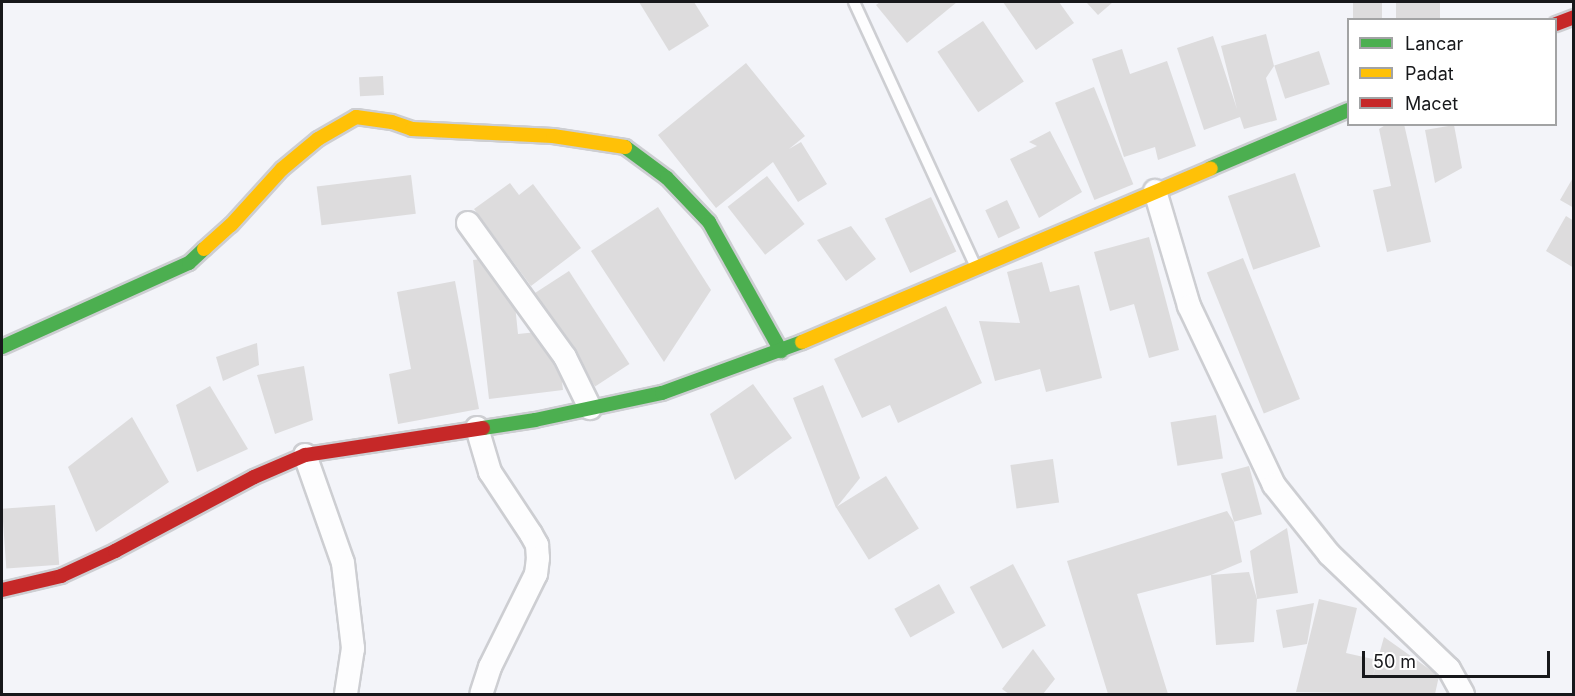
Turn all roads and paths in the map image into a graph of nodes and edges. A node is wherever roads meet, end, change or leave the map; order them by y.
1 (854, 2) edge
2 (1574, 17) edge
3 (1557, 24) edge
4 (1347, 110) edge
5 (1155, 191) junction
6 (468, 223) dead end
7 (976, 266) junction
8 (2, 347) edge
9 (781, 351) junction
10 (590, 408) junction
11 (477, 428) junction
12 (305, 455) junction
13 (2, 590) edge
14 (346, 694) edge
15 (481, 694) edge
16 (1463, 694) edge

1 - 7 lane
2 - 3 street
4 - 5 street
5 - 7 street
5 - 16 street
6 - 10 street
7 - 9 street
8 - 9 street
9 - 10 street
10 - 11 street
11 - 12 street
11 - 15 street
12 - 13 street
12 - 14 street

